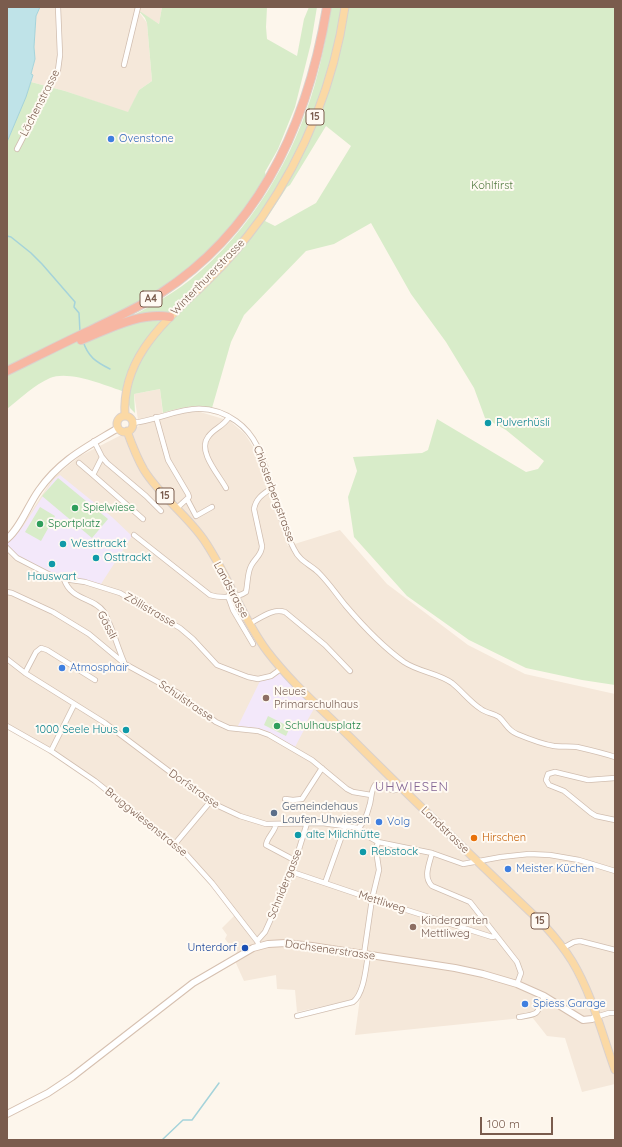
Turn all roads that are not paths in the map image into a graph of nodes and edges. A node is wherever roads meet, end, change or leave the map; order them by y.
1 (58, 7) edge
2 (324, 7) edge
3 (327, 7) edge
4 (345, 7) edge
5 (138, 9) edge
6 (323, 30) junction
7 (124, 65) dead end
8 (17, 149) dead end
9 (166, 317) junction
10 (99, 330) junction
11 (67, 345) junction
12 (7, 371) edge
13 (7, 376) edge
14 (125, 416) junction
15 (156, 417) junction
16 (229, 417) junction
17 (133, 423) junction
18 (118, 428) junction
19 (127, 431) junction
20 (94, 441) junction
21 (102, 457) junction
22 (79, 463) dead end
23 (93, 475) junction
24 (226, 488) dead end
25 (272, 488) junction
26 (187, 499) junction
27 (212, 507) dead end
28 (177, 508) junction
29 (161, 511) dead end
30 (143, 519) dead end
31 (134, 535) dead end
32 (7, 539) edge
33 (7, 548) edge
34 (64, 579) junction
35 (7, 592) edge
36 (231, 596) junction
37 (250, 624) junction
38 (253, 644) dead end
39 (7, 659) edge
40 (125, 664) junction
41 (282, 668) junction
42 (350, 671) dead end
43 (26, 673) junction
44 (94, 680) dead end
45 (74, 705) junction
46 (7, 726) edge
47 (51, 751) junction
48 (615, 757) edge
49 (322, 768) junction
50 (615, 778) edge
51 (401, 787) junction
52 (371, 795) junction
53 (285, 799) dead end
54 (210, 802) junction
55 (615, 820) edge
56 (307, 823) junction
57 (276, 824) junction
58 (345, 827) junction
59 (359, 828) junction
60 (378, 842) junction
61 (174, 845) junction
62 (432, 854) junction
63 (296, 861) junction
64 (478, 861) junction
65 (615, 871) edge
66 (292, 872) junction
67 (325, 883) junction
68 (372, 899) junction
69 (496, 936) junction
70 (258, 943) junction
71 (563, 948) junction
72 (615, 950) edge
73 (366, 955) junction
74 (517, 984) junction
75 (544, 996) junction
76 (615, 1013) edge
77 (297, 1016) dead end
78 (519, 1017) dead end
79 (596, 1017) junction
80 (615, 1070) edge
81 (7, 1114) edge

1 - 8 street, Lächenstrasse
2 - 6 highway
3 - 6 highway, A4
4 - 9 main road, Winterthurerstrasse / 15
5 - 7 street
6 - 10 highway, A4
9 - 10 highway
9 - 14 main road, Winterthurerstrasse / 15
10 - 11 highway, A4
10 - 11 highway, A4
11 - 12 highway, A4
11 - 13 highway, A4
14 - 17 main road
14 - 18 main road
15 - 16 street, Chlosterbergstrasse
15 - 17 street, Chlosterbergstrasse
15 - 26 street
16 - 24 street
16 - 25 street, Chlosterbergstrasse
17 - 19 main road
18 - 19 main road
18 - 20 street
19 - 28 main road, Landstrasse / 15
20 - 21 street
20 - 32 street
21 - 23 street
21 - 29 street
22 - 23 street
23 - 30 street
25 - 36 street
25 - 48 street, Chlosterbergstrasse
26 - 27 street
26 - 28 street
28 - 36 main road, Landstrasse / 15
31 - 36 street
33 - 34 street, Zöllistrasse
34 - 40 street, Gässli
34 - 41 street, Zöllistrasse
35 - 40 street, Schulstrasse
36 - 37 main road, Landstrasse / 15
36 - 38 street
37 - 41 main road, Landstrasse / 15
37 - 42 street
39 - 43 street, Dorfstrasse
40 - 49 street, Schulstrasse
41 - 51 main road, Landstrasse / 15
43 - 44 street
43 - 45 street, Dorfstrasse
45 - 47 street
45 - 54 street, Dorfstrasse
46 - 47 street, Bruggwiesenstrasse
47 - 61 street, Bruggwiesenstrasse
49 - 52 street, Schulstrasse
49 - 53 street
50 - 55 street
51 - 52 street
51 - 64 main road, Landstrasse / 15
52 - 59 street
54 - 57 street, Dorfstrasse
54 - 61 street
56 - 57 street, Dorfstrasse
56 - 58 street, Dorfstrasse
56 - 63 street, Schnidergasse
57 - 63 street
58 - 59 street, Dorfstrasse
58 - 67 street
59 - 60 street
60 - 62 street
60 - 68 street
61 - 70 street, Bruggwiesenstrasse
62 - 64 street
62 - 69 street
63 - 66 street, Schnidergasse
64 - 65 street
64 - 71 main road, Landstrasse / 15
66 - 67 street, Mettliweg
66 - 70 street, Schnidergasse
67 - 68 street, Mettliweg
68 - 69 street, Mettliweg
68 - 73 street
69 - 74 street
70 - 73 street, Dachsenerstrasse
70 - 81 street, Dachsenerstrasse
71 - 72 street
71 - 79 main road, Landstrasse / 15
73 - 74 street, Dachsenerstrasse
73 - 77 street
74 - 75 street, Dachsenerstrasse
75 - 78 street
75 - 79 street, Dachsenerstrasse
76 - 79 street
79 - 80 main road, Landstrasse / 15

